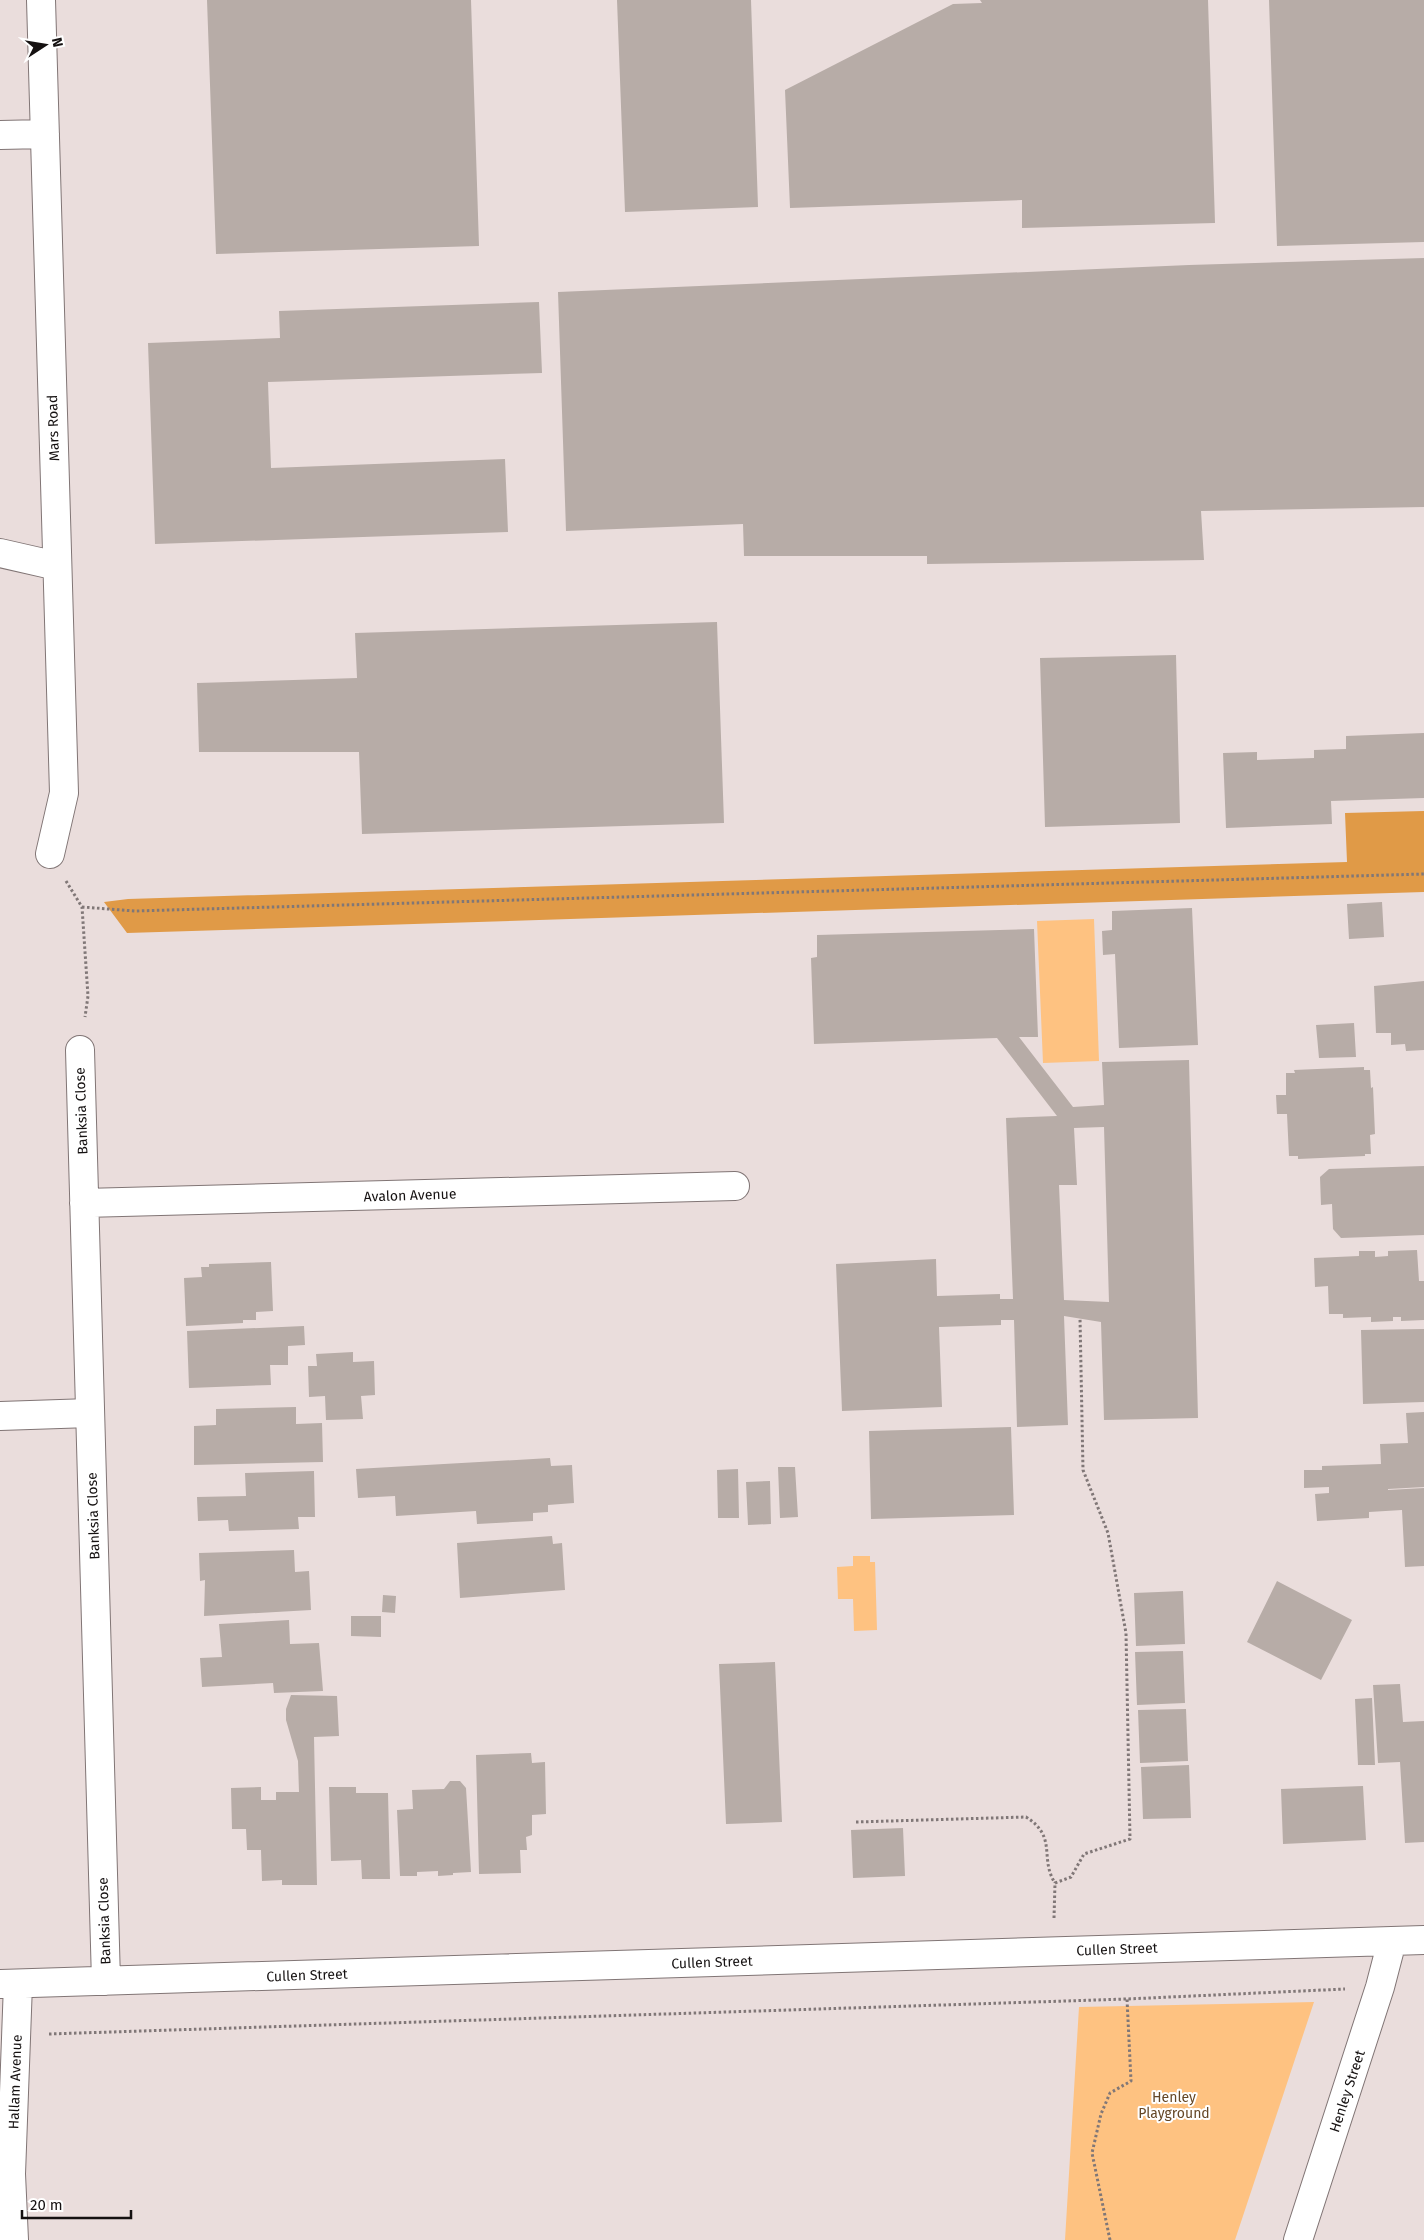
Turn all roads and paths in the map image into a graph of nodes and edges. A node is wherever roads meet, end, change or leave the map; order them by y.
1 (41, 0) edge
2 (45, 134) junction
3 (0, 136) edge
4 (0, 553) edge
5 (57, 566) junction
6 (50, 854) joint
7 (1424, 874) edge
8 (82, 907) junction
9 (80, 1050) joint
10 (735, 1186) dead end
11 (84, 1204) junction
12 (1080, 1318) dead end
13 (90, 1413) junction
14 (0, 1416) edge
15 (856, 1822) dead end
16 (1055, 1883) junction
17 (1424, 1940) edge
18 (1392, 1941) junction
19 (1052, 1951) junction
20 (106, 1981) junction
21 (9, 1984) edge
22 (1380, 1987) junction
23 (1127, 1999) junction
24 (16, 2035) junction
25 (14, 2240) edge
26 (1110, 2240) edge
27 (1298, 2240) edge

1 - 2 street, Mars Road
2 - 3 street
2 - 5 street, Mars Road
4 - 5 street
5 - 6 street, Mars Road
6 - 8 path
7 - 8 path
8 - 9 path
9 - 11 street, Banksia Close
10 - 11 street, Avalon Avenue
11 - 13 street, Banksia Close
12 - 16 path
13 - 14 street
13 - 20 street, Banksia Close
15 - 16 path
16 - 19 path
17 - 18 street, Cullen Street
18 - 19 street, Cullen Street
18 - 22 street, Henley Street
19 - 20 street, Cullen Street
20 - 21 street, Cullen Street
21 - 24 street, Hallam Avenue
22 - 23 path
22 - 27 street, Henley Street
23 - 24 path
23 - 26 path
24 - 25 street, Hallam Avenue

